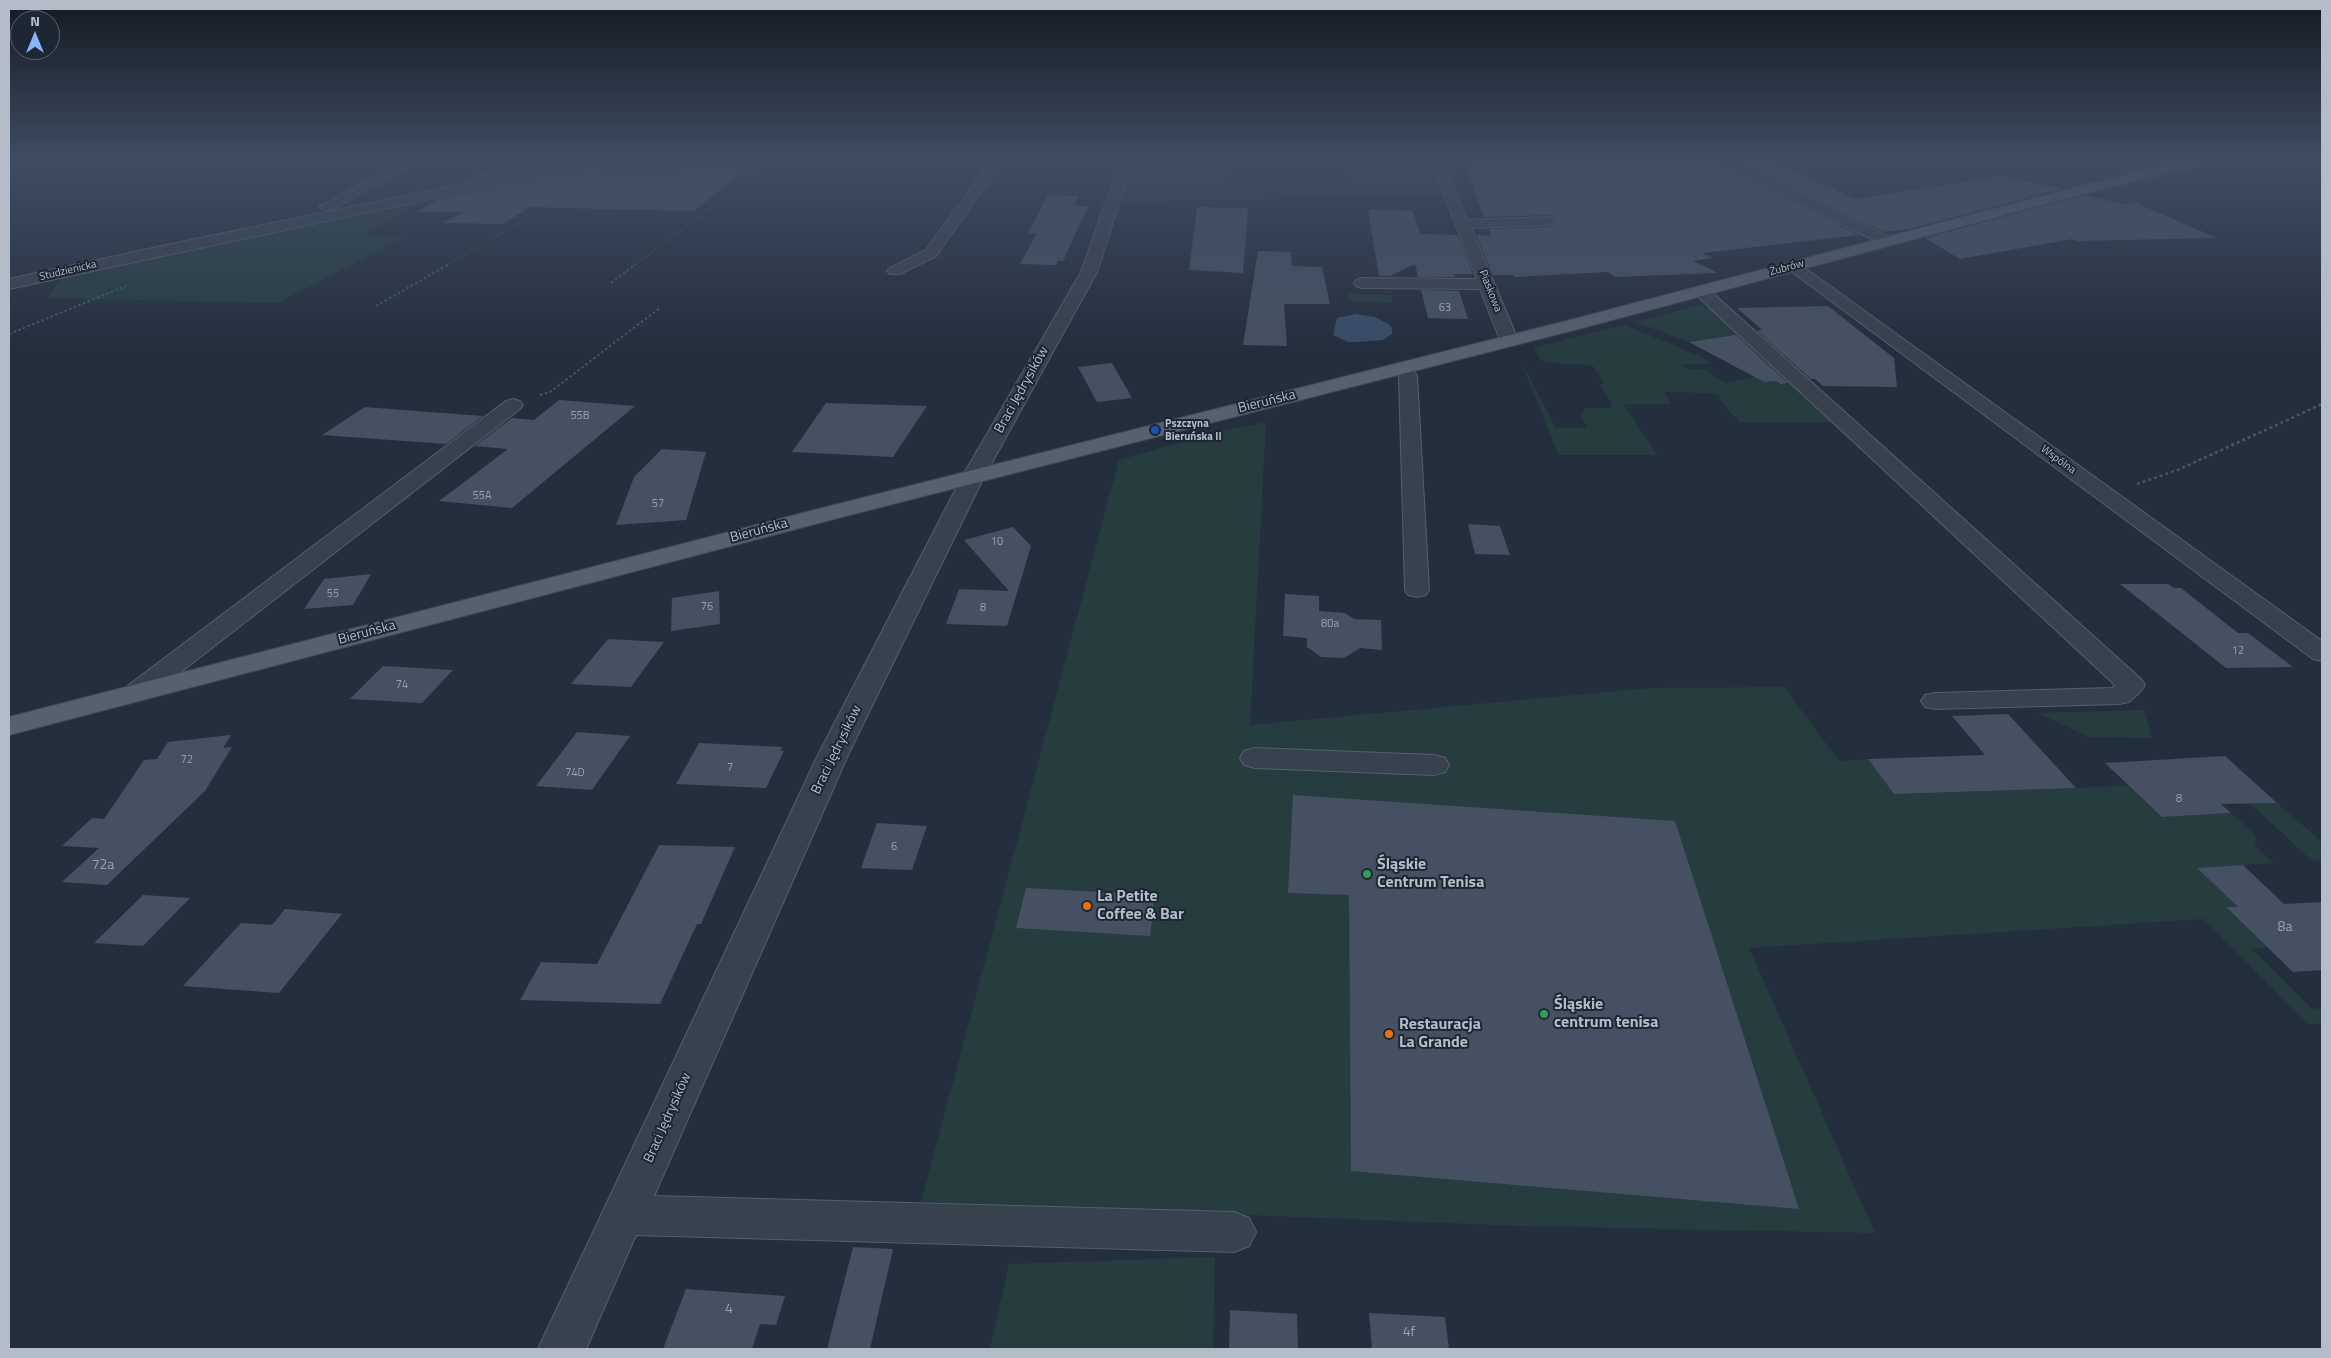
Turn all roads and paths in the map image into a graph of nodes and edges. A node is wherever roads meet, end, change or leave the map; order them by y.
1 (296, 222) edge
2 (520, 222) edge
3 (690, 222) edge
4 (953, 222) edge
5 (1106, 222) edge
6 (1510, 222) edge
7 (1848, 222) edge
8 (1960, 222) edge
9 (1464, 224) joint
10 (1887, 241) junction
11 (1794, 266) junction
12 (895, 271) dead end
13 (611, 282) dead end
14 (1362, 282) dead end
15 (9, 284) edge
16 (1487, 284) junction
17 (1700, 291) junction
18 (376, 306) dead end
19 (661, 307) dead end
20 (1510, 340) junction
21 (1408, 376) dead end
22 (2322, 404) edge
23 (513, 405) joint
24 (973, 476) junction
25 (2102, 491) junction
26 (1417, 590) dead end
27 (2322, 653) edge
28 (136, 693) junction
29 (1935, 701) dead end
30 (9, 726) edge
31 (1256, 758) dead end
32 (1434, 765) dead end
33 (624, 1215) junction
34 (1234, 1232) dead end
35 (562, 1349) edge

1 - 15 street, Studzienicka
2 - 18 path
3 - 13 path
4 - 12 street
5 - 24 street, Braci Jędrysików
6 - 9 street
7 - 10 street
8 - 10 main road, Żubrów
9 - 16 street, Piaskowa
10 - 11 main road, Żubrów
11 - 17 main road, Żubrów
11 - 25 street, Wspólna
14 - 16 street
16 - 20 street, Piaskowa
17 - 20 main road, Żubrów
17 - 29 street
19 - 23 path
20 - 24 main road, Bieruńska
21 - 26 street
22 - 25 path
23 - 28 street
24 - 28 main road, Bieruńska
24 - 33 street, Braci Jędrysików
25 - 27 street, Wspólna
28 - 30 main road, Bieruńska
31 - 32 street
33 - 34 street
33 - 35 street, Braci Jędrysików

